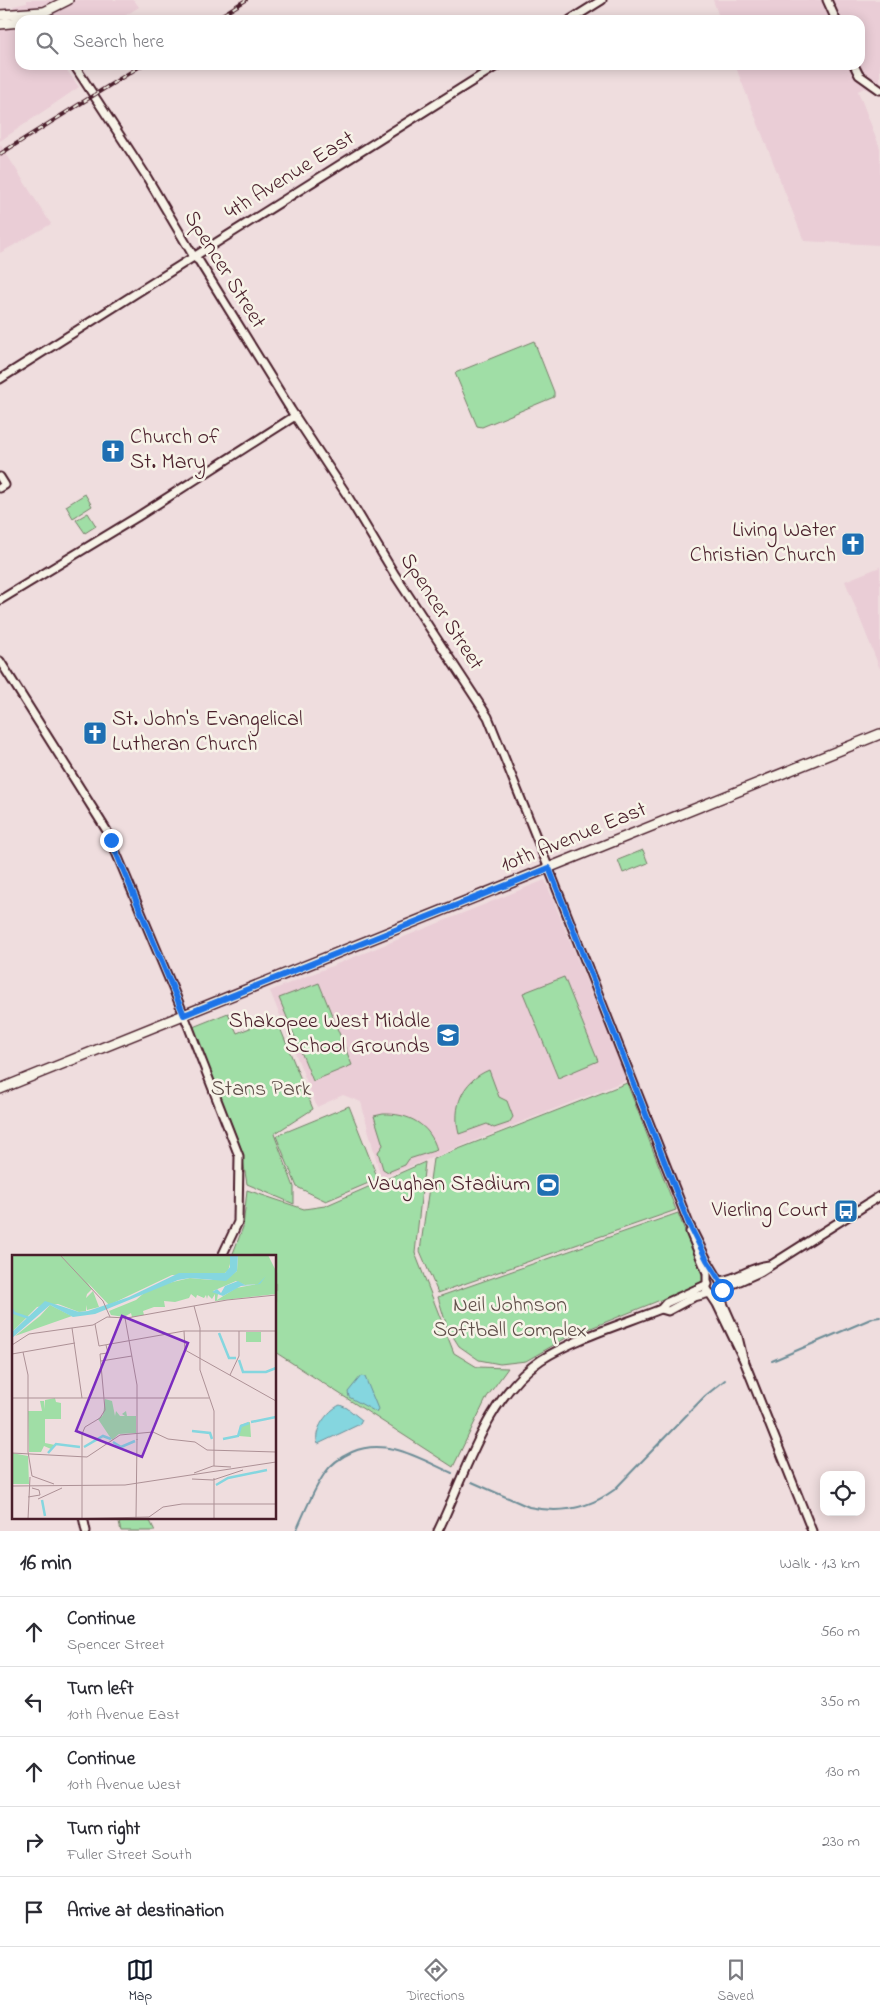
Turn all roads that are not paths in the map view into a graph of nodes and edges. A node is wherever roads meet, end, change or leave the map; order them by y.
1 (68, 0) edge
2 (602, 0) edge
3 (827, 0) edge
4 (0, 15) edge
5 (15, 15) edge
6 (46, 15) edge
7 (578, 15) edge
8 (834, 15) edge
9 (15, 22) edge
10 (0, 24) edge
11 (77, 70) edge
12 (490, 70) edge
13 (856, 70) edge
14 (880, 90) edge
15 (194, 257) junction
16 (0, 379) edge
17 (295, 416) junction
18 (0, 477) edge
19 (2, 486) edge
20 (0, 600) edge
21 (0, 661) edge
22 (880, 734) edge
23 (549, 868) junction
24 (184, 1015) junction
25 (0, 1089) edge
26 (880, 1196) edge
27 (689, 1224) junction
28 (222, 1255) edge
29 (769, 1265) junction
30 (720, 1281) junction
31 (708, 1283) junction
32 (722, 1290) junction
33 (710, 1293) junction
34 (661, 1309) junction
35 (743, 1358) junction
36 (83, 1518) edge
37 (86, 1531) edge
38 (438, 1531) edge
39 (812, 1531) edge

1 - 6 main road
2 - 7 street
3 - 8 street
4 - 5 main road
9 - 10 main road
11 - 15 street, Spencer Street
12 - 15 street, 4th Avenue East
13 - 14 street
15 - 16 street, 4th Avenue East
15 - 17 street, Spencer Street
17 - 20 street
17 - 23 street, Spencer Street
18 - 19 street
21 - 24 street
22 - 23 main road, 10th Avenue East
23 - 24 main road, 10th Avenue East
23 - 27 street, Spencer Street
24 - 25 main road, 10th Avenue East
24 - 28 street
26 - 29 street
27 - 30 street, Spencer Street
27 - 31 street, Spencer Street
29 - 30 street
29 - 32 street
30 - 31 street
30 - 32 street
31 - 33 street
31 - 34 street
32 - 33 street
32 - 35 street
33 - 34 street
33 - 35 street
34 - 38 street
35 - 39 street
36 - 37 street

